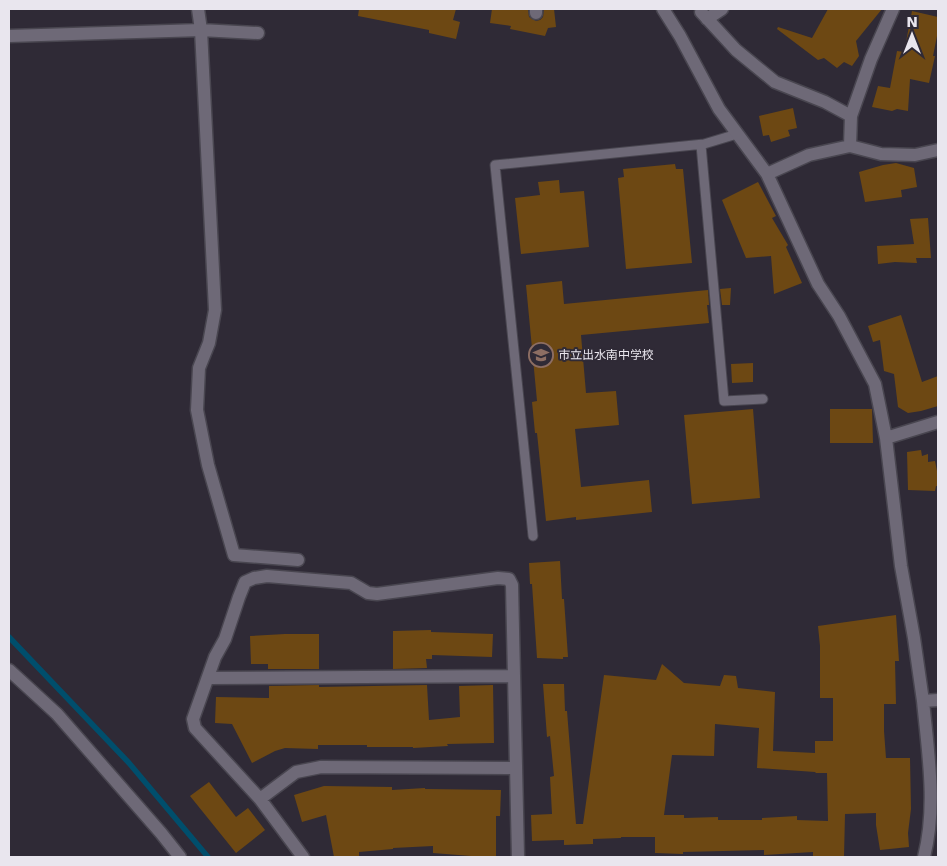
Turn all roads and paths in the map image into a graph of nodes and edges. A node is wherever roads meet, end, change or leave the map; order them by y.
1 (198, 9) edge
2 (663, 9) edge
3 (722, 9) edge
4 (893, 9) edge
5 (201, 30) junction
6 (258, 33) dead end
7 (9, 36) edge
8 (851, 116) junction
9 (738, 134) junction
10 (701, 145) junction
11 (850, 146) junction
12 (938, 150) edge
13 (767, 174) junction
14 (763, 399) dead end
15 (938, 422) edge
16 (886, 438) junction
17 (533, 536) dead end
18 (298, 560) dead end
19 (9, 670) edge
20 (514, 676) junction
21 (208, 678) junction
22 (938, 700) edge
23 (923, 701) junction
24 (515, 768) junction
25 (260, 799) junction
26 (180, 857) edge
27 (303, 857) edge
28 (518, 857) edge
29 (924, 857) edge

1 - 5 street
2 - 9 street
3 - 8 street
4 - 8 street
5 - 6 street
5 - 7 street
5 - 18 street
8 - 11 street
9 - 10 lane
9 - 13 street
10 - 14 lane
10 - 17 lane
11 - 12 street
11 - 13 street
13 - 16 street
15 - 16 street
16 - 23 street
19 - 26 street
20 - 21 street
20 - 21 street
20 - 24 street
21 - 25 street
22 - 23 street
23 - 29 street
24 - 25 street
24 - 28 street
25 - 27 street

